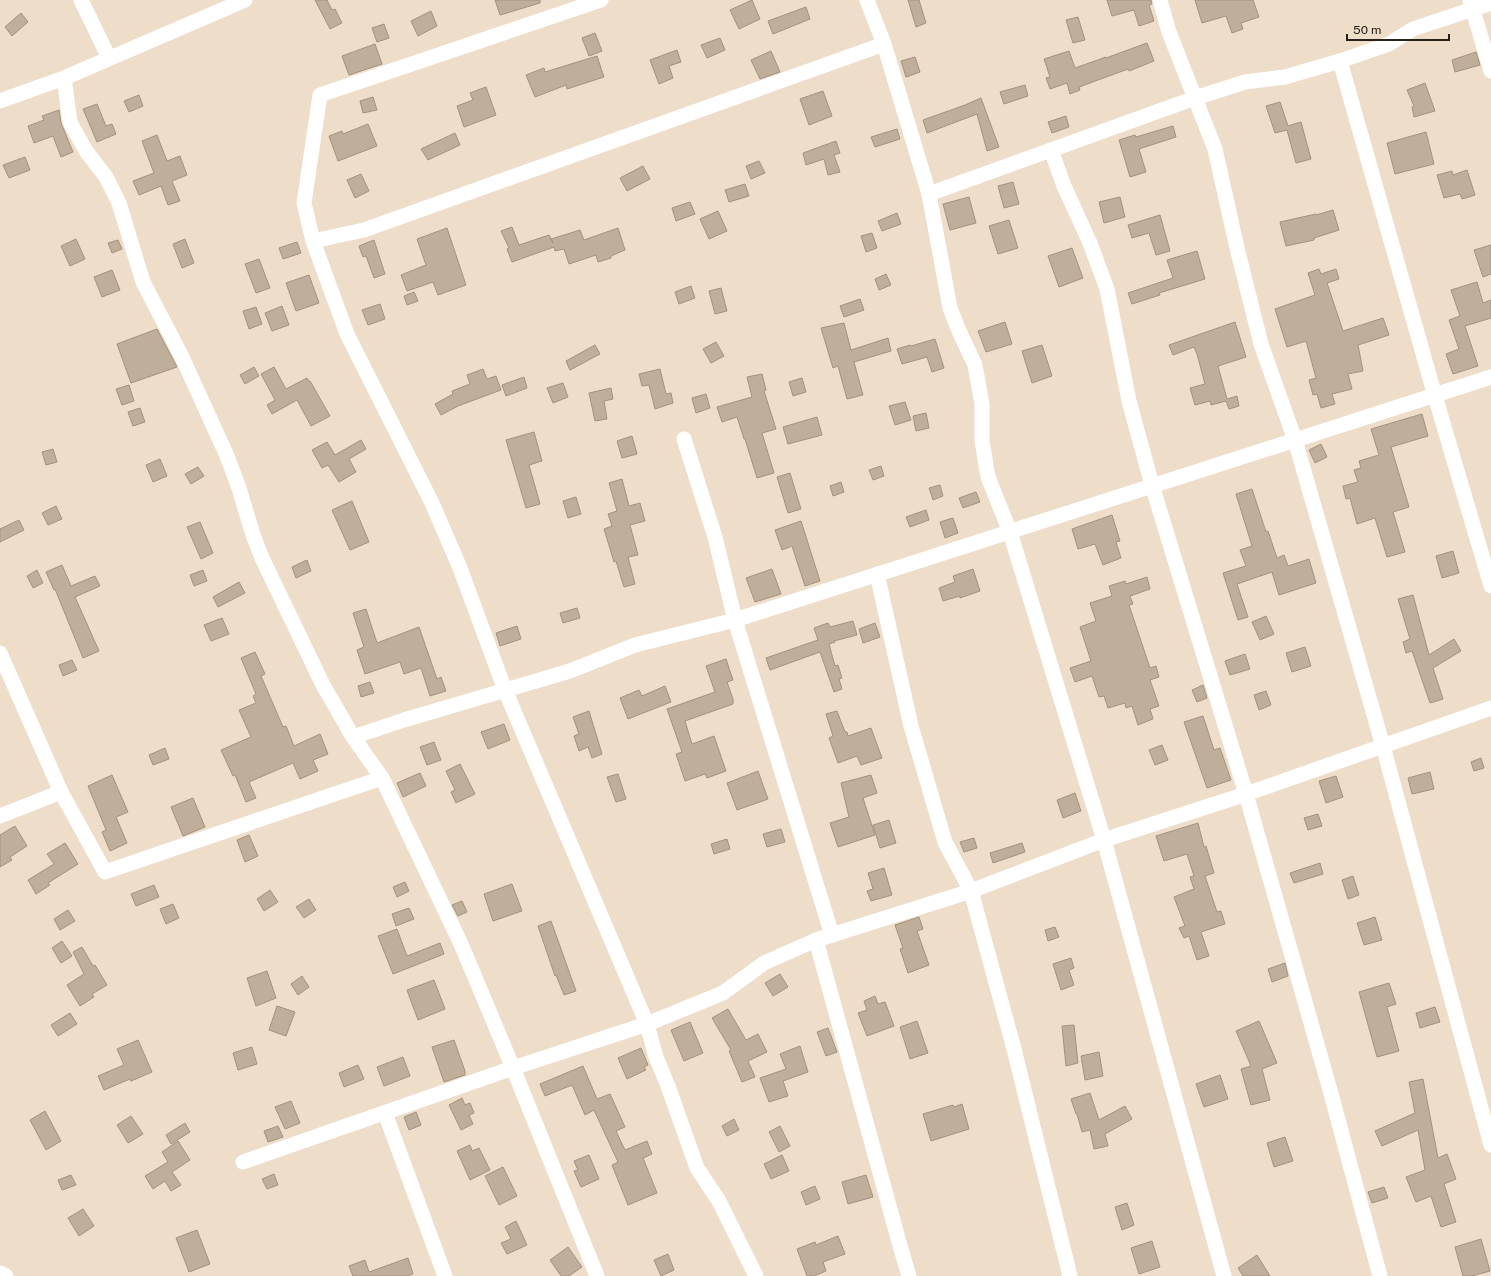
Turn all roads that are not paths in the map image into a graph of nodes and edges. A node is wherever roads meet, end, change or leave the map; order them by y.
1 (81, 0) edge
2 (245, 0) edge
3 (601, 0) edge
4 (867, 0) edge
5 (1160, 0) edge
6 (1491, 2) edge
7 (1471, 4) edge
8 (884, 44) junction
9 (110, 58) junction
10 (1340, 62) junction
11 (1491, 71) edge
12 (64, 78) junction
13 (1195, 98) junction
14 (0, 101) edge
15 (1051, 150) junction
16 (929, 194) junction
17 (313, 241) junction
18 (1491, 377) edge
19 (1435, 396) junction
20 (684, 439) dead end
21 (1294, 440) junction
22 (1152, 486) junction
23 (1010, 532) junction
24 (877, 574) junction
25 (1491, 586) edge
26 (735, 620) junction
27 (0, 653) edge
28 (505, 690) junction
29 (1491, 708) edge
30 (353, 737) junction
31 (1383, 746) junction
32 (382, 778) junction
33 (61, 792) junction
34 (1246, 794) junction
35 (0, 816) edge
36 (1104, 840) junction
37 (971, 891) junction
38 (832, 935) junction
39 (816, 940) junction
40 (647, 1024) junction
41 (513, 1068) junction
42 (384, 1113) junction
43 (1491, 1145) edge
44 (243, 1162) dead end
45 (0, 1273) edge
46 (6, 1276) edge
47 (445, 1276) edge
48 (597, 1276) edge
49 (756, 1276) edge
50 (909, 1276) edge
51 (1070, 1276) edge
52 (1224, 1276) edge
53 (1380, 1276) edge

1 - 9 street
2 - 9 street
3 - 17 street
4 - 8 street
5 - 13 street
6 - 7 street
7 - 10 street
7 - 11 street
8 - 16 street
8 - 17 street
9 - 12 street
10 - 13 street
10 - 19 street
12 - 14 street
12 - 30 street
13 - 15 street
13 - 21 street
15 - 16 street
15 - 22 street
16 - 23 street
17 - 28 street
18 - 19 street
19 - 21 street
19 - 25 street
20 - 26 street
21 - 22 street
21 - 31 street
22 - 23 street
22 - 34 street
23 - 24 street
23 - 36 street
24 - 26 street
24 - 37 street
26 - 28 street
26 - 38 street
27 - 33 street
28 - 30 street
28 - 40 street
29 - 31 street
30 - 32 street
31 - 34 street
31 - 43 street
32 - 33 street
32 - 41 street
33 - 35 street
34 - 36 street
34 - 53 street
36 - 37 street
36 - 52 street
37 - 38 street
37 - 51 street
38 - 39 street
39 - 40 street
39 - 50 street
40 - 41 street
40 - 49 street
41 - 42 street
41 - 48 street
42 - 44 street
42 - 47 street
45 - 46 street

